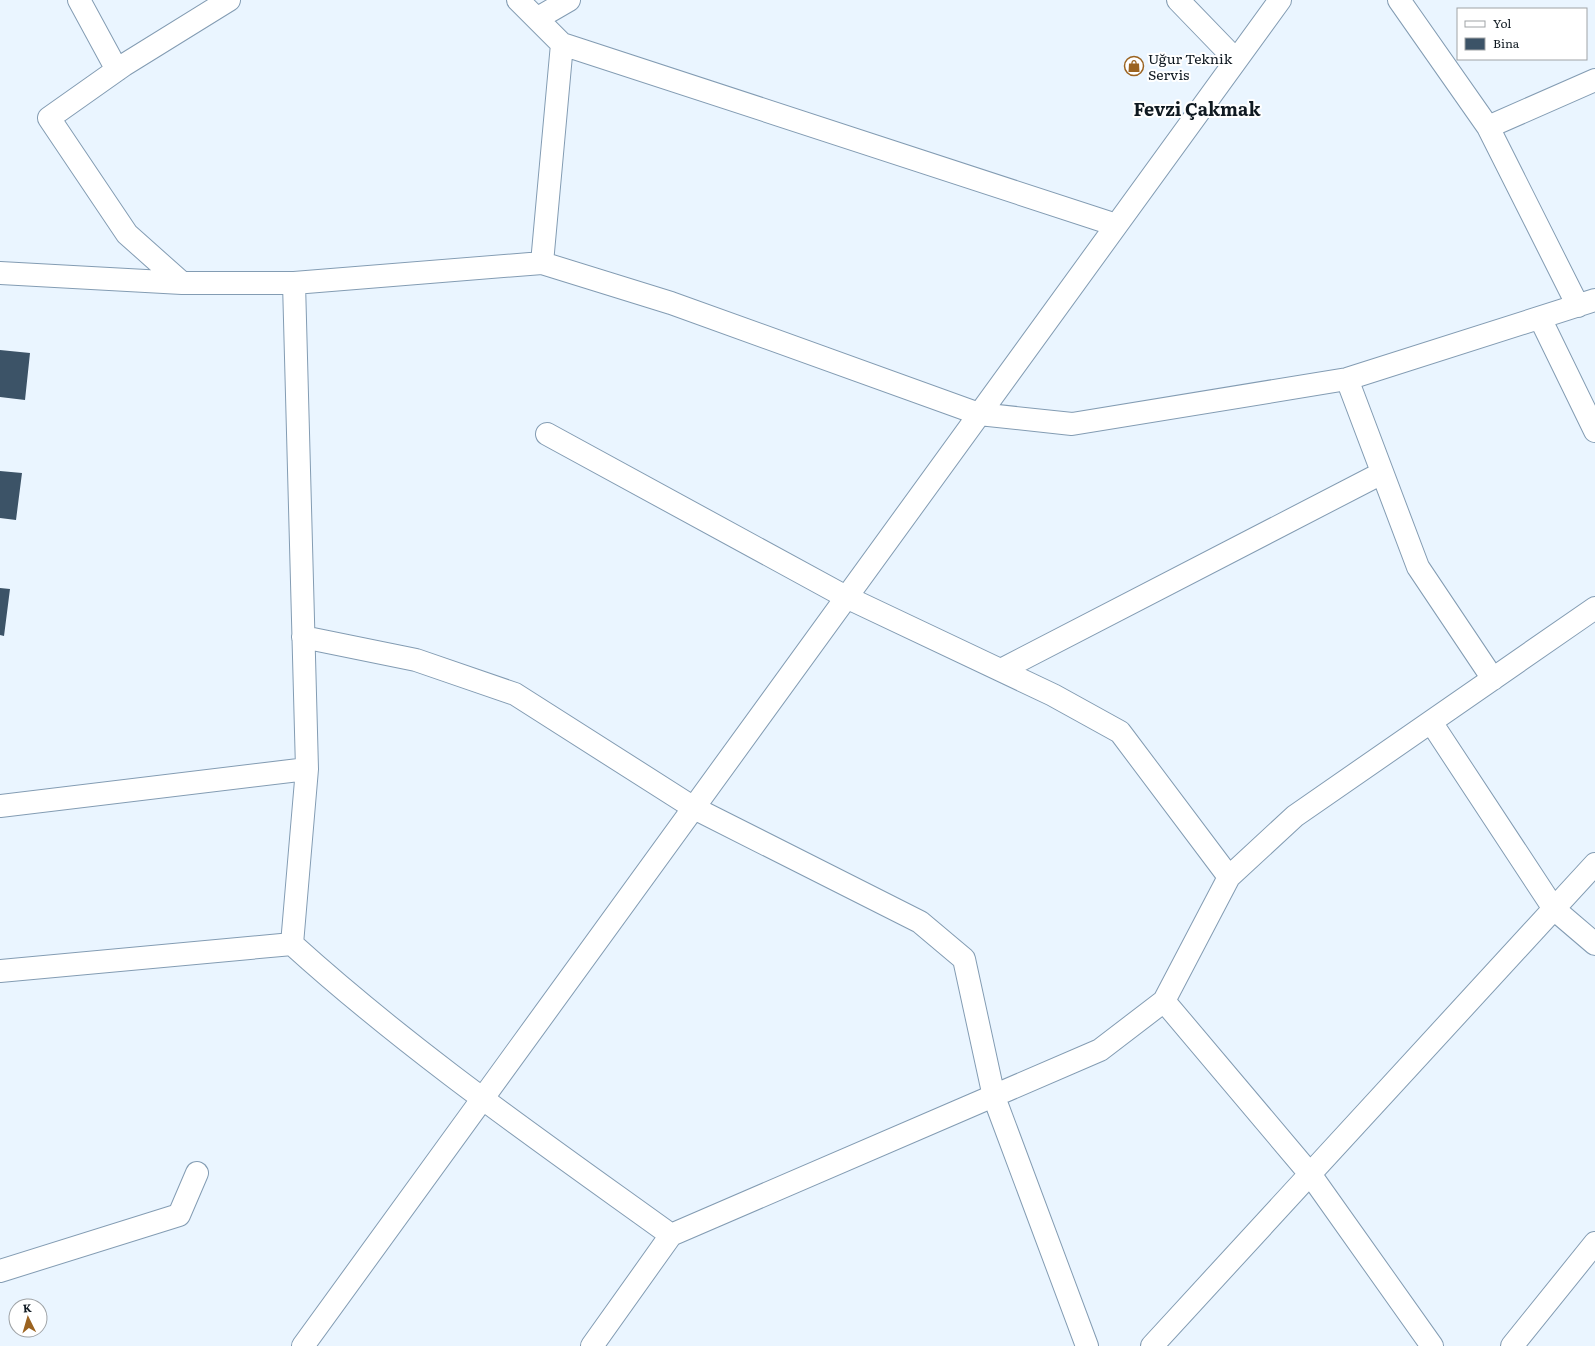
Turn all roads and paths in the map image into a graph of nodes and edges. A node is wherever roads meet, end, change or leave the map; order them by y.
1 (79, 0) edge
2 (229, 0) edge
3 (518, 0) edge
4 (569, 0) edge
5 (1178, 0) edge
6 (1280, 0) edge
7 (1399, 0) edge
8 (538, 18) junction
9 (562, 44) junction
10 (1236, 60) junction
11 (117, 70) junction
12 (1595, 80) edge
13 (1488, 127) junction
14 (1116, 225) junction
15 (542, 263) junction
16 (0, 273) edge
17 (182, 283) junction
18 (294, 283) junction
19 (1586, 303) edge
20 (1540, 318) junction
21 (1347, 379) junction
22 (979, 414) junction
23 (1595, 430) edge
24 (547, 434) dead end
25 (1382, 473) junction
26 (846, 597) junction
27 (1595, 608) edge
28 (303, 637) junction
29 (1001, 670) junction
30 (1493, 679) junction
31 (1431, 722) junction
32 (307, 769) junction
33 (0, 806) edge
34 (694, 808) junction
35 (1595, 864) edge
36 (1228, 877) junction
37 (1554, 909) junction
38 (292, 944) junction
39 (1595, 944) edge
40 (0, 971) edge
41 (1164, 1001) junction
42 (994, 1098) junction
43 (482, 1099) junction
44 (197, 1173) dead end
45 (1310, 1174) junction
46 (671, 1236) junction
47 (1595, 1243) edge
48 (0, 1271) edge
49 (303, 1346) edge
50 (592, 1346) edge
51 (1087, 1346) edge
52 (1152, 1346) edge
53 (1432, 1346) edge
54 (1512, 1346) edge

1 - 11 street
2 - 11 street
3 - 8 street
4 - 8 street
5 - 10 street
6 - 10 street
7 - 13 street
8 - 9 street
9 - 14 street
9 - 15 street
10 - 14 street
11 - 17 street
12 - 13 street
13 - 19 street
14 - 22 street
15 - 18 street
15 - 22 street
16 - 17 street
17 - 18 street
18 - 28 street
19 - 20 street
20 - 21 street
20 - 23 street
21 - 22 street
21 - 25 street
22 - 26 street
24 - 26 street
25 - 29 street
25 - 30 street
26 - 29 street
26 - 34 street
27 - 30 street
28 - 32 street
28 - 34 street
29 - 36 street
30 - 31 street
31 - 36 street
31 - 37 street
32 - 33 street
32 - 38 street
34 - 42 street
34 - 43 street
35 - 37 street
36 - 41 street
37 - 39 street
37 - 45 street
38 - 40 street
38 - 43 street
41 - 42 street
41 - 45 street
42 - 46 street
42 - 51 street
43 - 46 street
43 - 49 street
44 - 48 street
45 - 52 street
45 - 53 street
46 - 50 street
47 - 54 street

